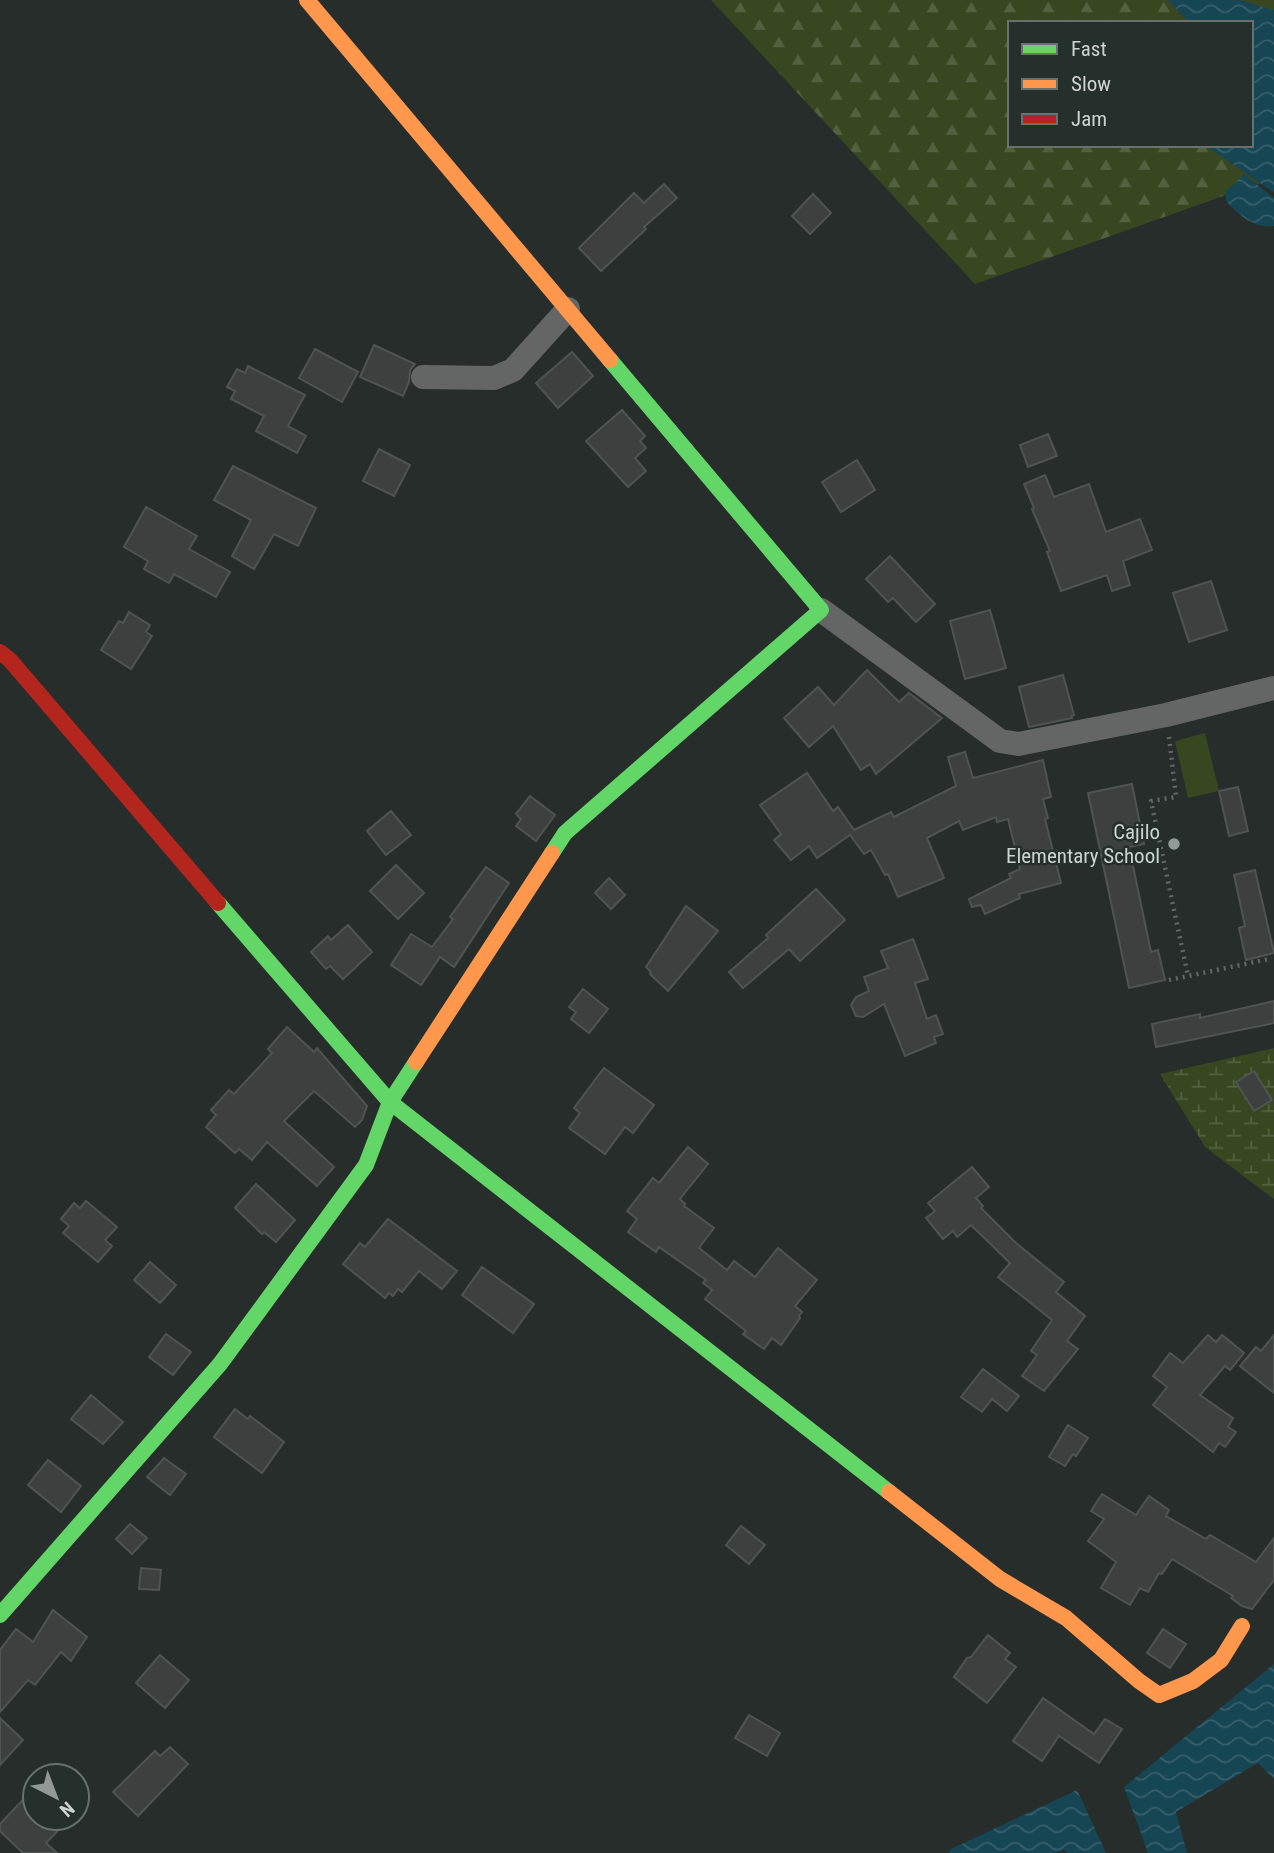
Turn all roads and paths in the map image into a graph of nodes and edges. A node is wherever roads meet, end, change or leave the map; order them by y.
1 (307, 0) edge
2 (569, 309) junction
3 (423, 377) dead end
4 (821, 610) junction
5 (0, 652) edge
6 (1274, 688) edge
7 (1166, 715) junction
8 (1269, 958) dead end
9 (1188, 976) junction
10 (1169, 980) dead end
11 (390, 1102) junction
12 (0, 1615) edge
13 (1242, 1626) dead end

1 - 2 street
2 - 3 street
2 - 4 street
4 - 7 street
4 - 11 street
5 - 11 street
6 - 7 street
7 - 9 path
8 - 9 path
9 - 10 path
11 - 12 street
11 - 13 street

